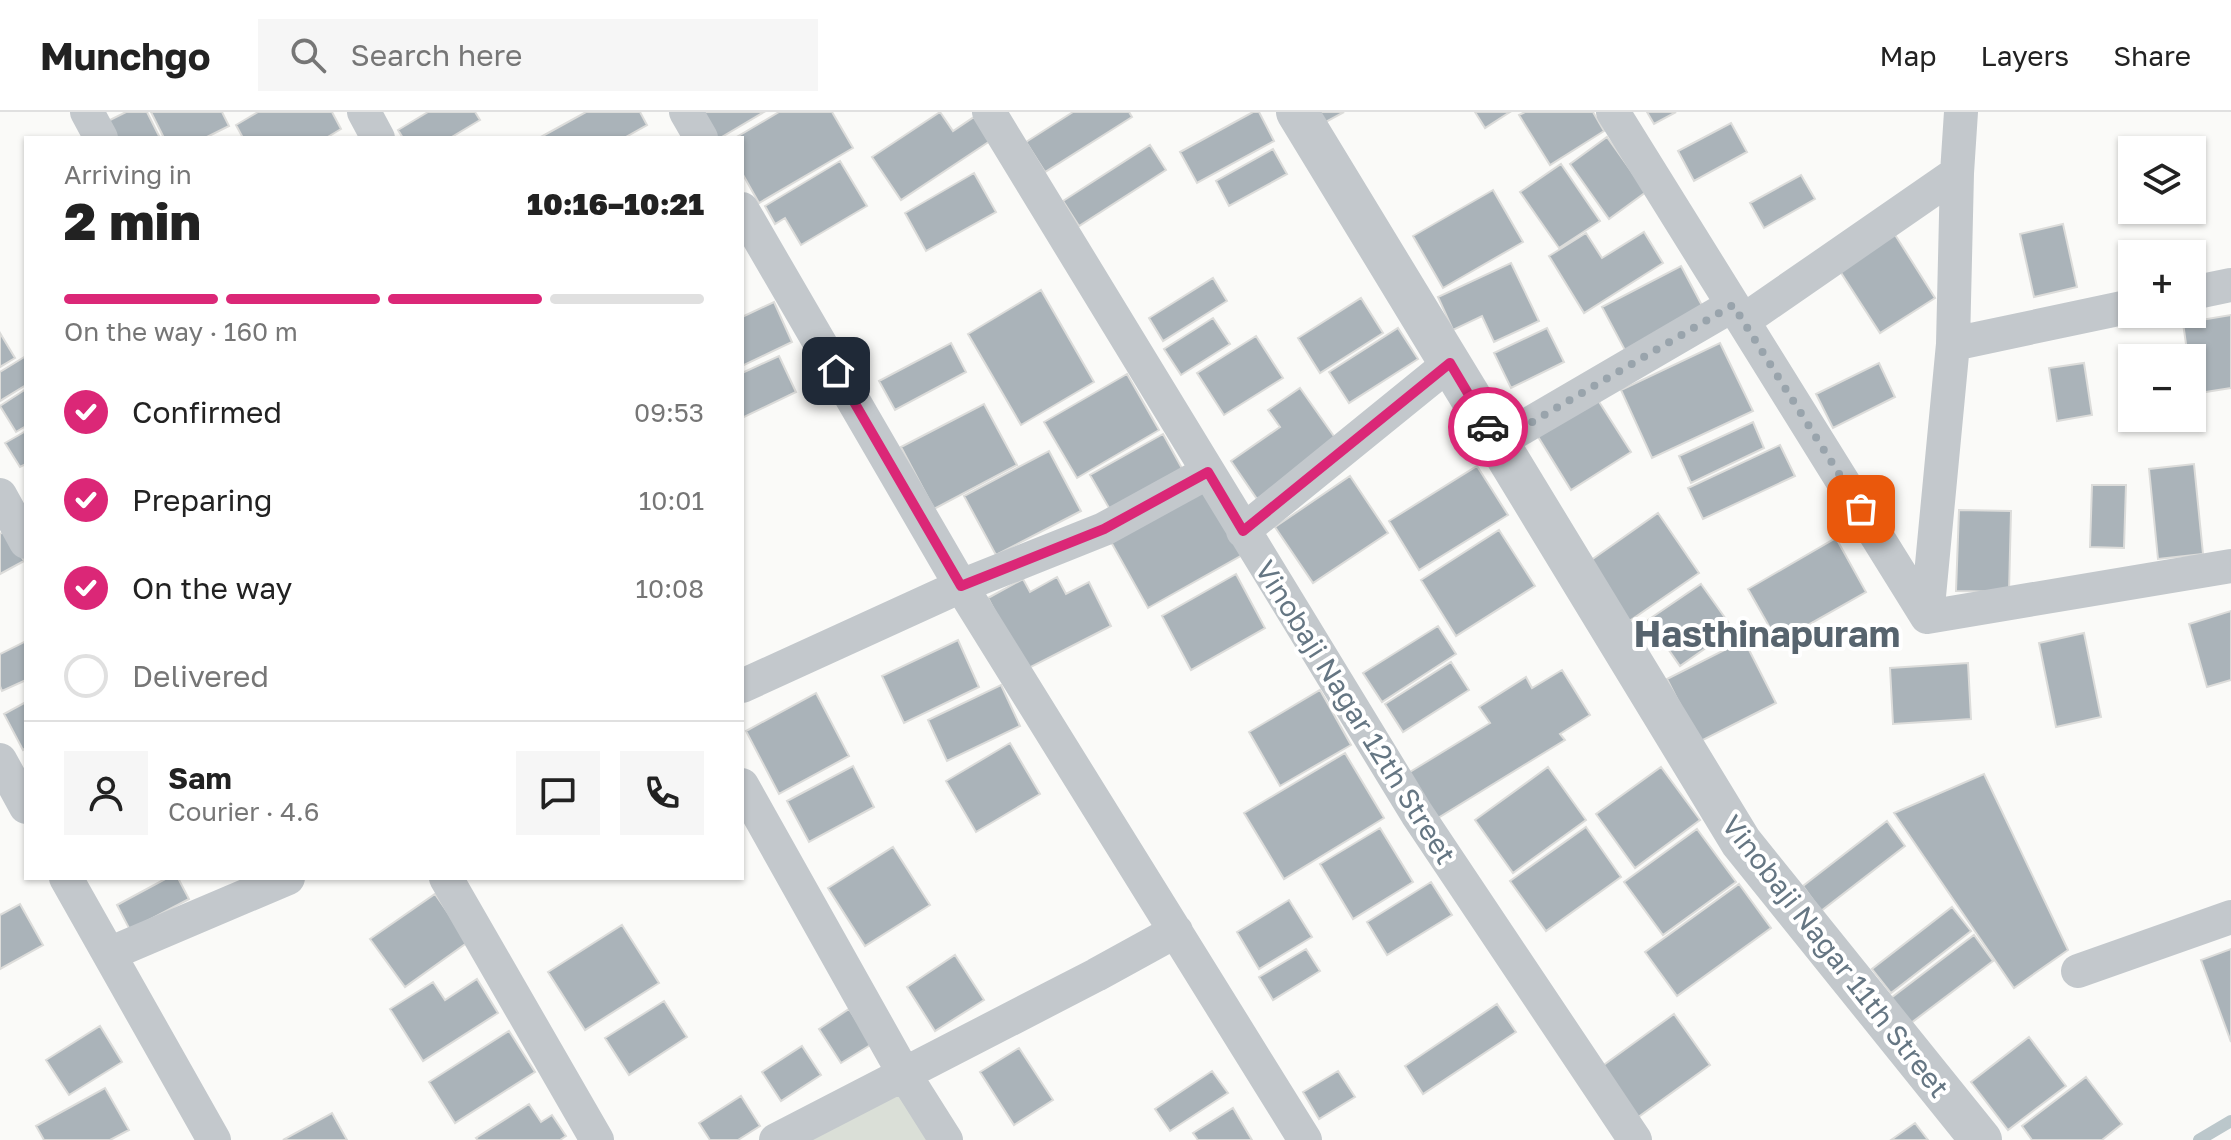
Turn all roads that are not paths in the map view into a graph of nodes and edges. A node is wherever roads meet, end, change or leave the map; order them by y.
1 (87, 112) edge
2 (364, 112) edge
3 (686, 112) edge
4 (989, 112) edge
5 (1297, 112) edge
6 (1613, 112) edge
7 (1938, 112) edge
8 (100, 136) edge
9 (377, 136) edge
10 (700, 136) edge
11 (1959, 143) edge
12 (744, 212) edge
13 (2231, 285) edge
14 (2206, 290) edge
15 (2118, 309) edge
16 (1738, 313) junction
17 (1953, 344) junction
18 (1450, 363) junction
19 (1498, 442) junction
20 (1208, 472) junction
21 (0, 495) edge
22 (1243, 531) junction
23 (24, 538) edge
24 (2231, 566) edge
25 (961, 586) junction
26 (1927, 617) junction
27 (744, 685) edge
28 (0, 760) edge
29 (744, 789) edge
30 (24, 803) edge
31 (67, 880) edge
32 (278, 880) edge
33 (447, 880) edge
34 (216, 892) edge
35 (2231, 917) edge
36 (1176, 931) junction
37 (109, 954) junction
38 (2078, 971) dead end
39 (903, 1072) junction
40 (214, 1140) edge
41 (597, 1140) edge
42 (776, 1140) edge
43 (946, 1140) edge
44 (1305, 1140) edge
45 (1635, 1140) edge
46 (1981, 1140) edge

1 - 8 street
2 - 9 street
3 - 10 street
4 - 20 street, Vinobaji Nagar 12th Street
5 - 18 street, Vinobaji Nagar 11th Street
6 - 16 street
7 - 11 street
11 - 16 street
11 - 17 street
12 - 25 street
13 - 14 street
15 - 17 street
16 - 19 street
16 - 26 street
17 - 26 street
18 - 19 street, Vinobaji Nagar 11th Street
18 - 22 street
19 - 46 street, Vinobaji Nagar 11th Street
20 - 22 street, Vinobaji Nagar 12th Street
20 - 25 street
21 - 23 street
22 - 45 street, Vinobaji Nagar 12th Street
24 - 26 street
25 - 27 street
25 - 36 street
28 - 30 street
29 - 39 street
31 - 37 street
32 - 34 street
33 - 41 street
34 - 37 street
35 - 38 street
36 - 39 street
36 - 44 street
37 - 40 street
39 - 42 street
39 - 43 street

